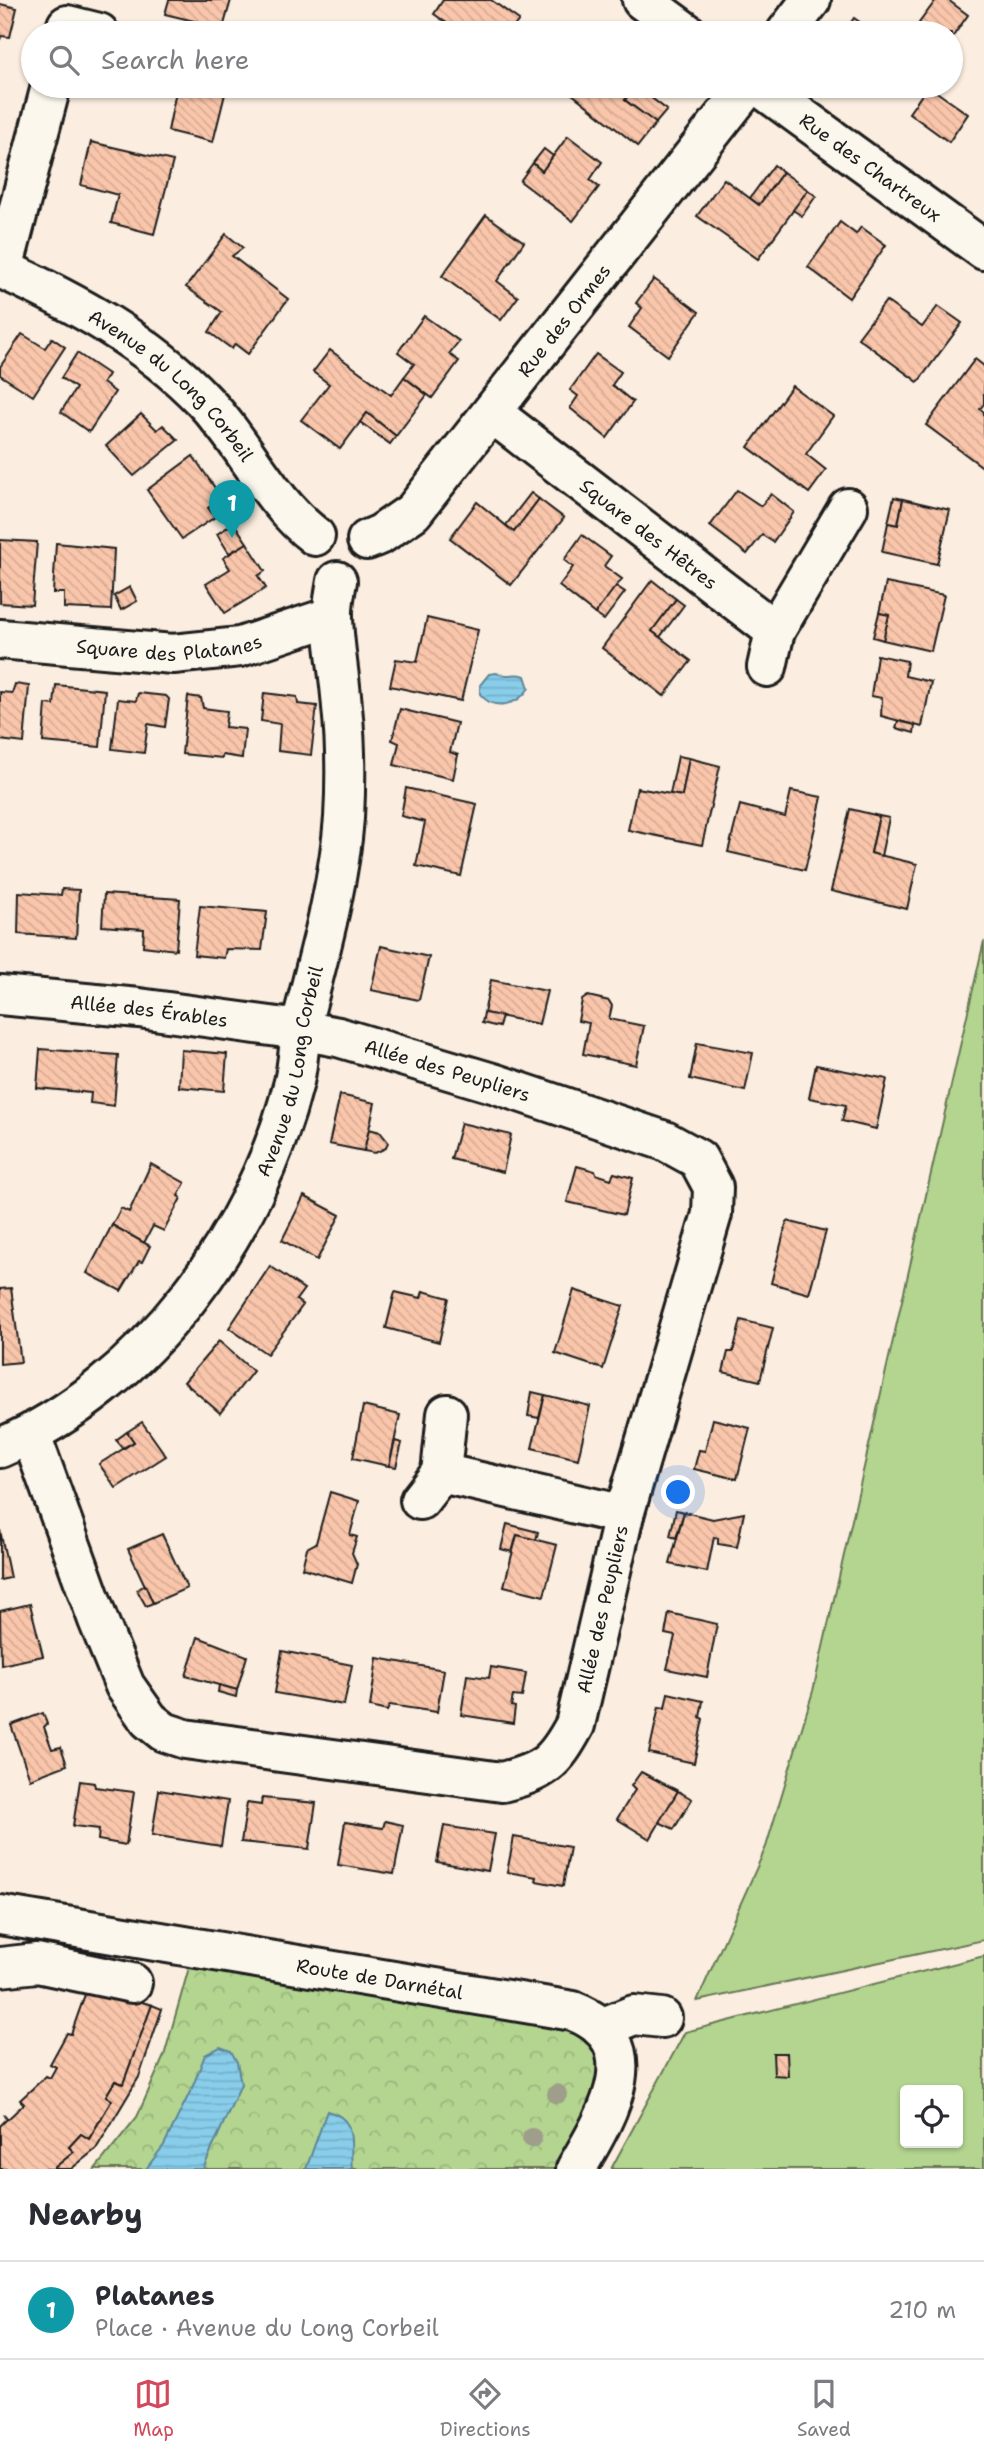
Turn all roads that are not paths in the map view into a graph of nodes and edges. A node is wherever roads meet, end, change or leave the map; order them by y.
1 (642, 0) edge
2 (811, 0) edge
3 (671, 21) edge
4 (795, 21) edge
5 (48, 98) edge
6 (739, 98) edge
7 (775, 98) edge
8 (984, 250) edge
9 (1, 268) edge
10 (492, 413) junction
11 (848, 508) dead end
12 (315, 536) junction
13 (367, 540) junction
14 (335, 599) junction
15 (0, 639) edge
16 (0, 995) edge
17 (300, 1030) junction
18 (447, 1414) dead end
19 (15, 1442) edge
20 (624, 1515) junction
21 (0, 1915) edge
22 (0, 1967) edge
23 (132, 1983) dead end
24 (662, 2018) dead end
25 (601, 2028) junction
26 (576, 2169) edge

1 - 3 street
2 - 4 street
5 - 9 street
6 - 10 street, Rue des Ormes
7 - 8 street, Rue des Chartreux
9 - 12 street, Avenue du Long Corbeil
10 - 11 street, Square des Hêtres
10 - 13 street, Rue des Ormes
12 - 13 street
12 - 14 street
13 - 14 street, Square des Platanes
14 - 15 street, Square des Platanes
14 - 17 street, Avenue du Long Corbeil
16 - 17 street, Allée des Érables
17 - 19 street, Avenue du Long Corbeil
17 - 20 street, Allée des Peupliers
18 - 20 street
19 - 20 street, Allée des Peupliers
21 - 25 street, Route de Darnétal
22 - 23 street
24 - 25 street
25 - 26 street

